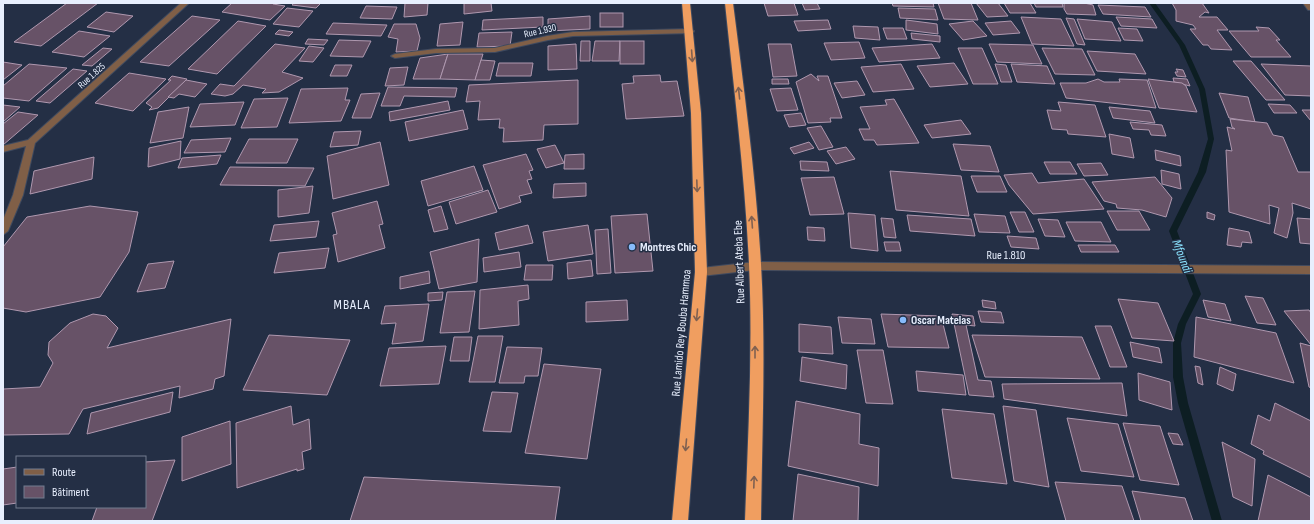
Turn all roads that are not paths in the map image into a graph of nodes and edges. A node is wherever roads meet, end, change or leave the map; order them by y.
1 (186, 3) edge
2 (686, 3) edge
3 (729, 3) edge
4 (1307, 3) edge
5 (1311, 8) edge
6 (690, 31) junction
7 (395, 56) dead end
8 (32, 142) junction
9 (3, 149) edge
10 (3, 230) edge
11 (755, 266) junction
12 (1311, 270) edge
13 (701, 272) junction
14 (680, 521) edge
15 (753, 521) edge

1 - 8 street, Rue 1.825
2 - 6 highway, Rue Lamido Rey Bouba Hammoa
11 -> 3 highway, Rue Albert Ateba Ebe
4 - 5 street
6 - 7 street, Rue 1.930
6 -> 13 highway, Rue Lamido Rey Bouba Hammoa
8 - 9 street, Rue 1.825
8 - 10 street
11 - 12 street, Rue 1.810
11 - 13 street, Rue 1.810
15 -> 11 highway, Rue Albert Ateba Ebe
13 -> 14 highway, Rue Lamido Rey Bouba Hammoa

